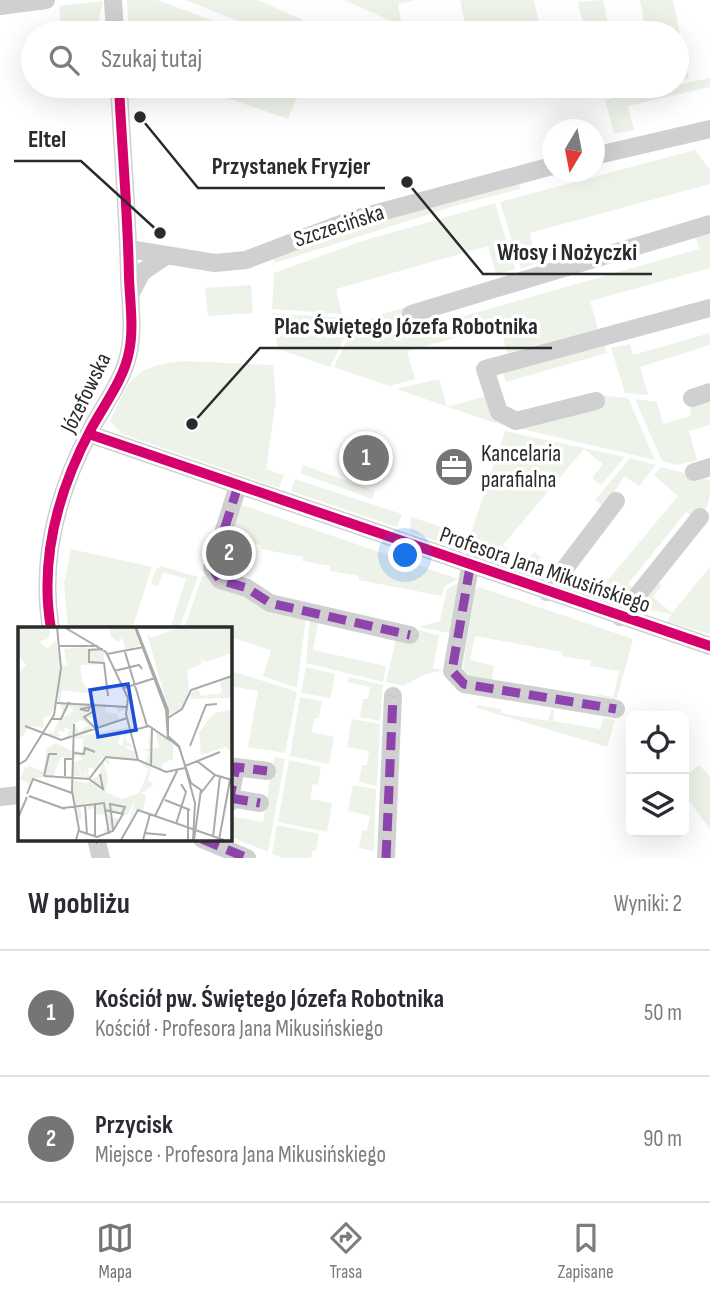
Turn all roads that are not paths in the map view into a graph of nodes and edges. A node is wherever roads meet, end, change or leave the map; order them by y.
1 (46, 0) edge
2 (113, 0) edge
3 (0, 6) edge
4 (115, 21) edge
5 (120, 98) edge
6 (708, 130) edge
7 (710, 148) edge
8 (605, 153) edge
9 (542, 169) edge
10 (710, 224) edge
11 (129, 249) junction
12 (166, 256) junction
13 (130, 296) junction
14 (710, 308) edge
15 (411, 314) dead end
16 (710, 392) edge
17 (692, 398) dead end
18 (596, 401) dead end
19 (89, 434) junction
20 (239, 486) junction
21 (616, 501) dead end
22 (700, 517) dead end
23 (470, 567) junction
24 (547, 592) junction
25 (620, 617) junction
26 (51, 627) edge
27 (410, 635) dead end
28 (710, 646) edge
29 (393, 696) dead end
30 (616, 709) dead end
31 (267, 771) dead end
32 (18, 795) edge
33 (231, 796) edge
34 (0, 797) edge
35 (231, 800) edge
36 (260, 803) dead end
37 (97, 841) edge
38 (214, 841) edge
39 (101, 858) edge
40 (247, 858) edge
41 (386, 858) edge

1 - 3 street
2 - 4 street
5 - 11 street, Józefowska
6 - 7 street
6 - 8 street
9 - 12 street, Szczecińska
10 - 15 street
11 - 12 street, Szczecińska
11 - 13 street, Józefowska
12 - 13 street
13 - 19 street, Józefowska
14 - 18 street
16 - 17 street
19 - 20 street, Profesora Jana Mikusińskiego
19 - 26 street, Józefowska
20 - 23 street, Profesora Jana Mikusińskiego
20 - 27 street
21 - 24 street, Profesora Jana Mikusińskiego
22 - 25 street, Profesora Jana Mikusińskiego
23 - 24 street, Profesora Jana Mikusińskiego
23 - 30 street
24 - 25 street, Profesora Jana Mikusińskiego
25 - 28 street, Profesora Jana Mikusińskiego
29 - 41 street
31 - 33 street
32 - 34 street
35 - 36 street
37 - 39 street
38 - 40 street

